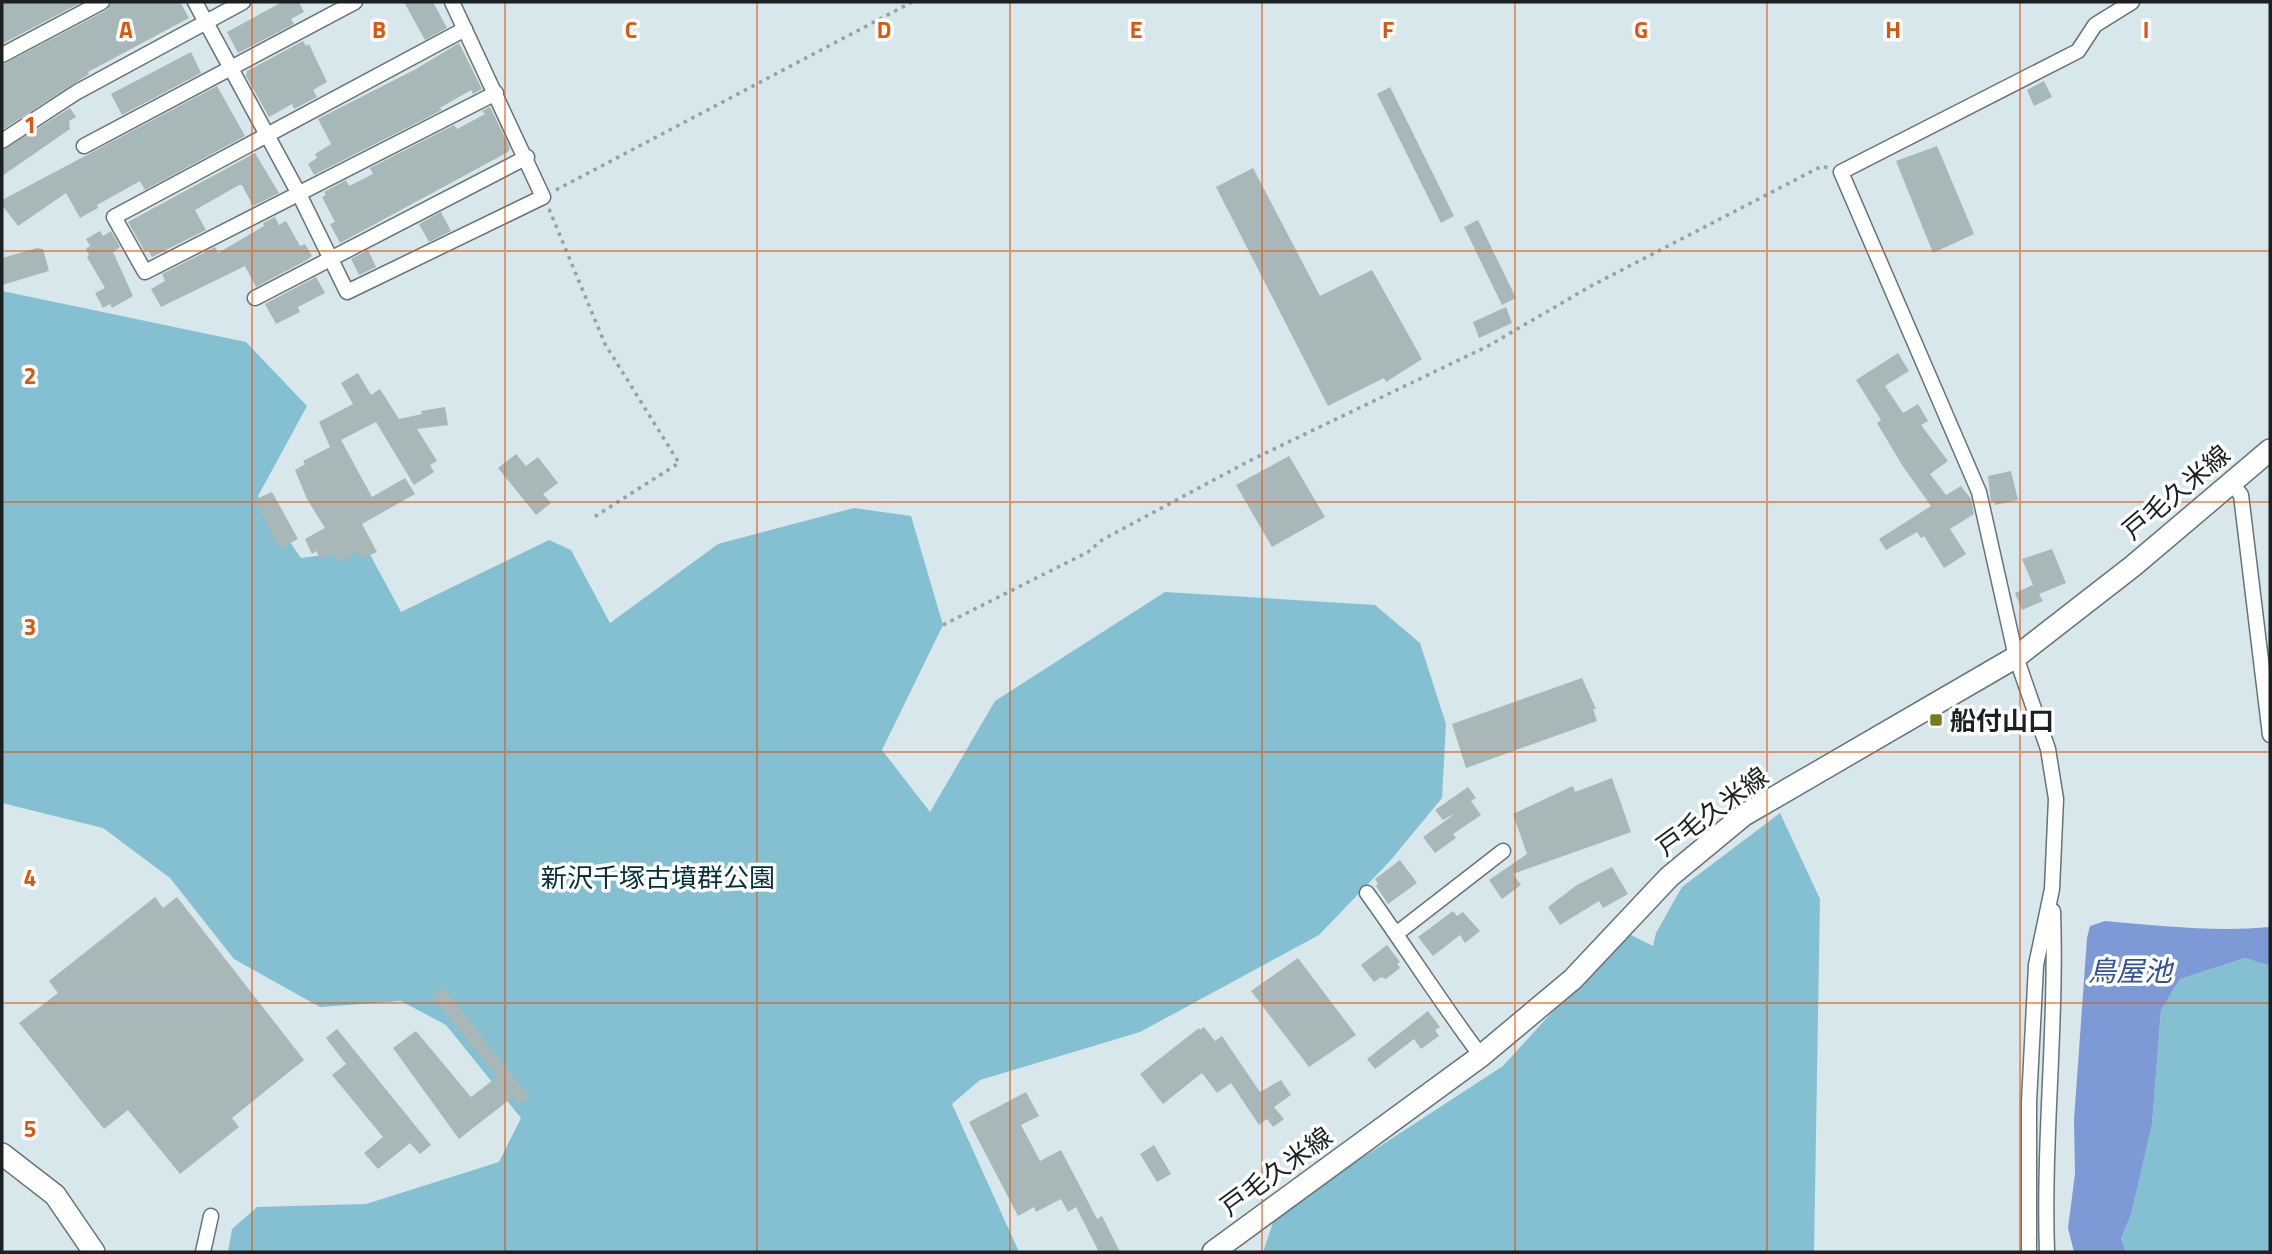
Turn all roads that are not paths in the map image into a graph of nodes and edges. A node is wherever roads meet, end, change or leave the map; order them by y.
1 (102, 2) edge
2 (195, 2) edge
3 (243, 2) edge
4 (355, 2) edge
5 (452, 2) edge
6 (2132, 2) edge
7 (206, 21) junction
8 (465, 29) junction
9 (2, 55) edge
10 (231, 67) junction
11 (496, 93) junction
12 (267, 135) junction
13 (2, 141) edge
14 (84, 146) dead end
15 (527, 157) junction
16 (299, 194) junction
17 (330, 258) junction
18 (255, 298) dead end
19 (2270, 450) edge
20 (2231, 482) junction
21 (2016, 657) junction
22 (2270, 735) edge
23 (1503, 851) dead end
24 (2052, 889) junction
25 (1367, 893) dead end
26 (1396, 933) junction
27 (1481, 1056) junction
28 (2, 1154) edge
29 (211, 1216) dead end
30 (93, 1252) edge
31 (203, 1252) edge
32 (1213, 1252) edge
33 (2029, 1252) edge
34 (2047, 1252) edge

1 - 9 street
2 - 7 street
3 - 7 street
4 - 10 street
5 - 8 street
6 - 21 street
7 - 10 street
7 - 13 street
8 - 11 street
8 - 12 street
10 - 12 street
10 - 14 street
11 - 15 street
11 - 16 street
12 - 16 street
12 - 16 street
15 - 17 street
15 - 17 street
16 - 17 street
17 - 18 street
19 - 20 main road, 戸毛久米線
20 - 21 main road, 戸毛久米線
20 - 22 street
21 - 24 street
21 - 27 main road, 戸毛久米線
23 - 26 street
24 - 33 street
24 - 34 street
25 - 26 street
26 - 27 street
27 - 32 main road, 戸毛久米線
28 - 30 main road
29 - 31 street

